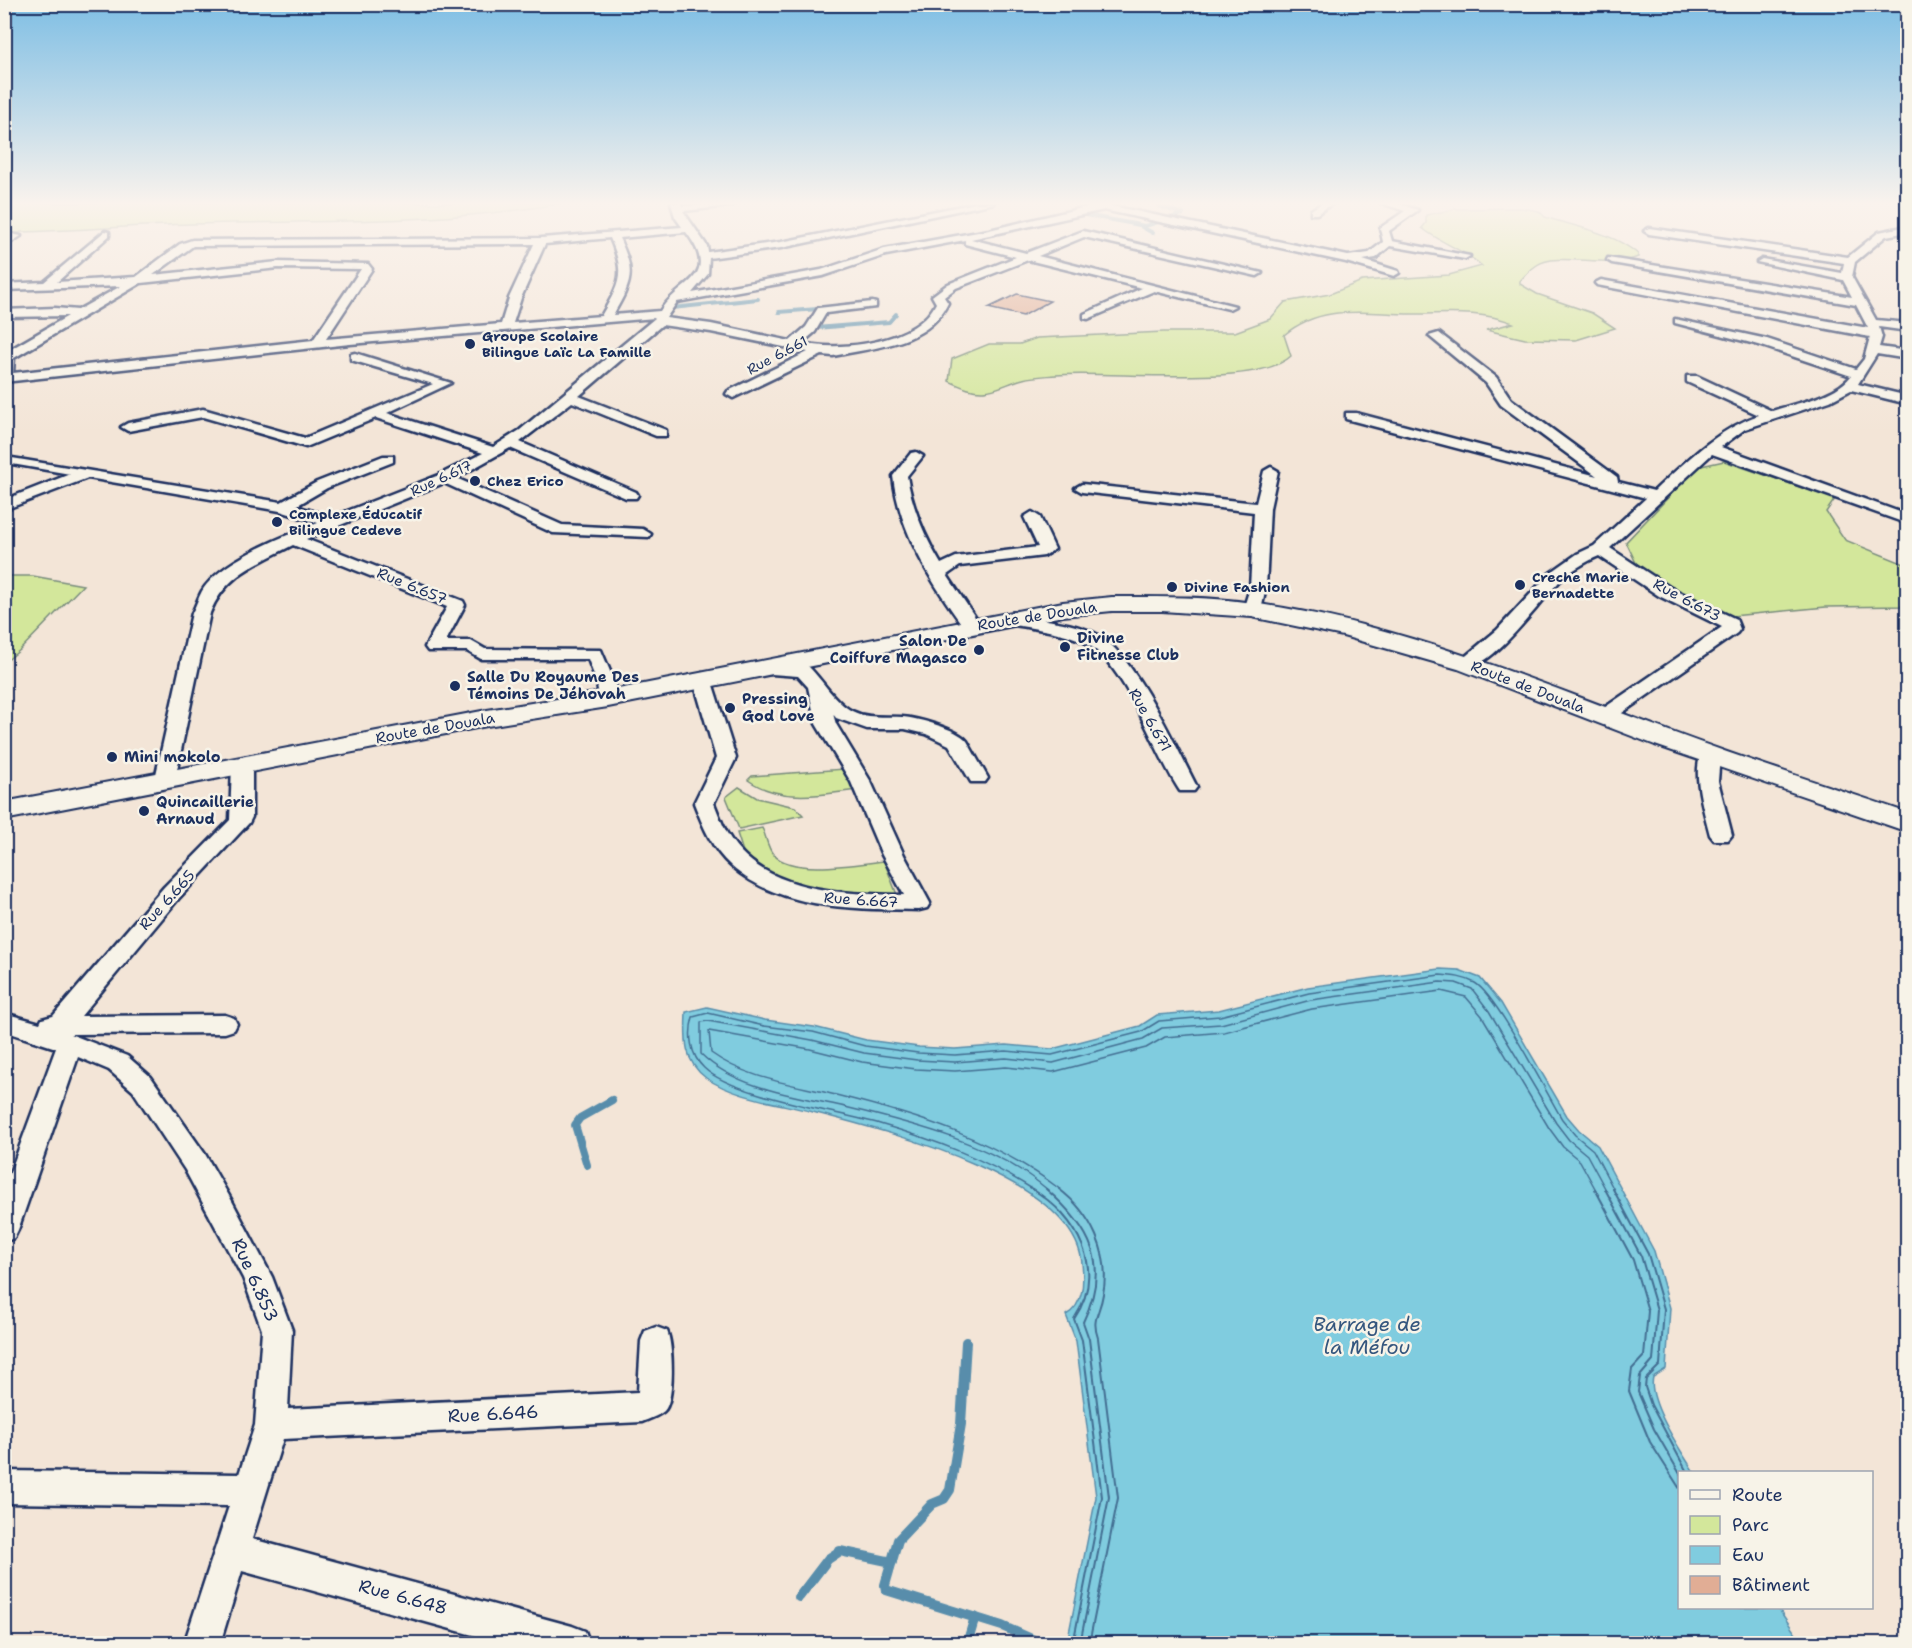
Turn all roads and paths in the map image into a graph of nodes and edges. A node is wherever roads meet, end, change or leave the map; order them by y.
1 (53, 280) edge
2 (127, 280) edge
3 (139, 280) edge
4 (360, 280) edge
5 (523, 280) edge
6 (624, 280) edge
7 (698, 280) edge
8 (784, 280) edge
9 (968, 280) edge
10 (1122, 280) edge
11 (1733, 280) edge
12 (1849, 280) edge
13 (1601, 283) dead end
14 (46, 286) junction
15 (4, 287) edge
16 (1154, 288) junction
17 (672, 300) junction
18 (1861, 302) junction
19 (872, 305) dead end
20 (1229, 306) dead end
21 (4, 314) edge
22 (81, 314) junction
23 (1088, 316) dead end
24 (660, 317) junction
25 (605, 318) junction
26 (1679, 321) dead end
27 (506, 327) junction
28 (1908, 327) edge
29 (1873, 328) junction
30 (1435, 336) dead end
31 (794, 344) junction
32 (316, 345) junction
33 (1872, 350) junction
34 (820, 351) junction
35 (1908, 355) edge
36 (355, 357) dead end
37 (5, 378) edge
38 (1692, 379) dead end
39 (1853, 380) junction
40 (733, 394) dead end
41 (571, 397) junction
42 (1908, 400) edge
43 (377, 414) junction
44 (1770, 415) junction
45 (1351, 416) dead end
46 (128, 427) dead end
47 (661, 433) dead end
48 (510, 443) junction
49 (1712, 449) junction
50 (495, 452) junction
51 (916, 456) dead end
52 (388, 459) dead end
53 (17, 461) dead end
54 (1271, 471) dead end
55 (84, 474) junction
56 (444, 478) junction
57 (1619, 485) junction
58 (1083, 488) dead end
59 (631, 495) dead end
60 (1656, 496) junction
61 (4, 506) edge
62 (283, 507) junction
63 (1262, 508) junction
64 (1032, 517) dead end
65 (1908, 520) edge
66 (334, 523) junction
67 (643, 534) dead end
68 (292, 539) junction
69 (1600, 549) junction
70 (938, 573) junction
71 (1252, 610) junction
72 (1010, 619) junction
73 (972, 626) junction
74 (1467, 664) junction
75 (761, 668) junction
76 (702, 679) junction
77 (816, 688) junction
78 (608, 699) junction
79 (1605, 717) junction
80 (1710, 754) junction
81 (242, 764) junction
82 (978, 778) dead end
83 (165, 779) junction
84 (1187, 787) dead end
85 (4, 811) edge
86 (1908, 823) edge
87 (1721, 835) dead end
88 (225, 1024) dead end
89 (17, 1025) edge
90 (65, 1034) junction
91 (4, 1230) edge
92 (656, 1341) dead end
93 (272, 1425) junction
94 (4, 1487) edge
95 (251, 1490) junction
96 (233, 1551) junction
97 (202, 1644) edge
98 (572, 1644) edge

1 - 14 street
2 - 14 street
3 - 22 street
4 - 32 street
5 - 27 street
6 - 25 street
7 - 17 street, Rue 6.617
8 - 17 street
9 - 34 street
10 - 16 street
11 - 18 street
12 - 18 street
13 - 29 street
14 - 15 street
16 - 20 street
16 - 23 street
17 - 24 street, Rue 6.617
18 - 29 street
19 - 31 street
21 - 22 street
22 - 37 street
24 - 25 street, Rue 6.661
24 - 31 street, Rue 6.661
24 - 41 street, Rue 6.617
25 - 27 street, Rue 6.661
26 - 39 street
27 - 32 street, Rue 6.661
28 - 29 street
29 - 33 street
30 - 57 street
31 - 34 street, Rue 6.661
32 - 37 street, Rue 6.661
33 - 35 street
33 - 39 street
34 - 40 street, Rue 6.661
36 - 43 street
38 - 44 street
39 - 42 street
39 - 44 street
41 - 47 street
41 - 48 street, Rue 6.617
43 - 46 street
43 - 50 street
44 - 49 street
45 - 57 street
48 - 50 street, Rue 6.617
48 - 59 street
49 - 60 street
49 - 65 street
50 - 56 street, Rue 6.617
51 - 70 street
52 - 62 street
53 - 55 street
54 - 63 street
55 - 61 street
55 - 62 street
56 - 66 street, Rue 6.617
56 - 67 street
57 - 60 street
58 - 63 street
60 - 69 street
62 - 66 street
63 - 71 street
64 - 70 street
66 - 68 street, Rue 6.617
68 - 78 street, Rue 6.657
68 - 83 street, Rue 6.617
69 - 74 street
69 - 79 street, Rue 6.673
70 - 73 street
71 - 72 highway, Route de Douala
71 - 74 highway, Route de Douala
72 - 73 highway, Route de Douala
72 - 84 street, Rue 6.671
73 - 75 highway, Route de Douala
74 - 79 highway, Route de Douala
75 - 76 highway, Route de Douala
75 - 77 street
76 - 77 street, Rue 6.667
76 - 78 highway, Route de Douala
77 - 82 street
78 - 81 highway, Route de Douala
79 - 80 highway, Route de Douala
80 - 86 highway, Route de Douala
80 - 87 street
81 - 83 highway, Route de Douala
81 - 90 street, Rue 6.665
83 - 85 highway, Route de Douala
88 - 90 street
89 - 90 street, Rue 6.853
90 - 91 street
90 - 93 street, Rue 6.853
92 - 93 street, Rue 6.646
93 - 95 street, Rue 6.853
94 - 95 street
95 - 96 street, Rue 6.853
96 - 97 street, Rue 6.853
96 - 98 street, Rue 6.648

